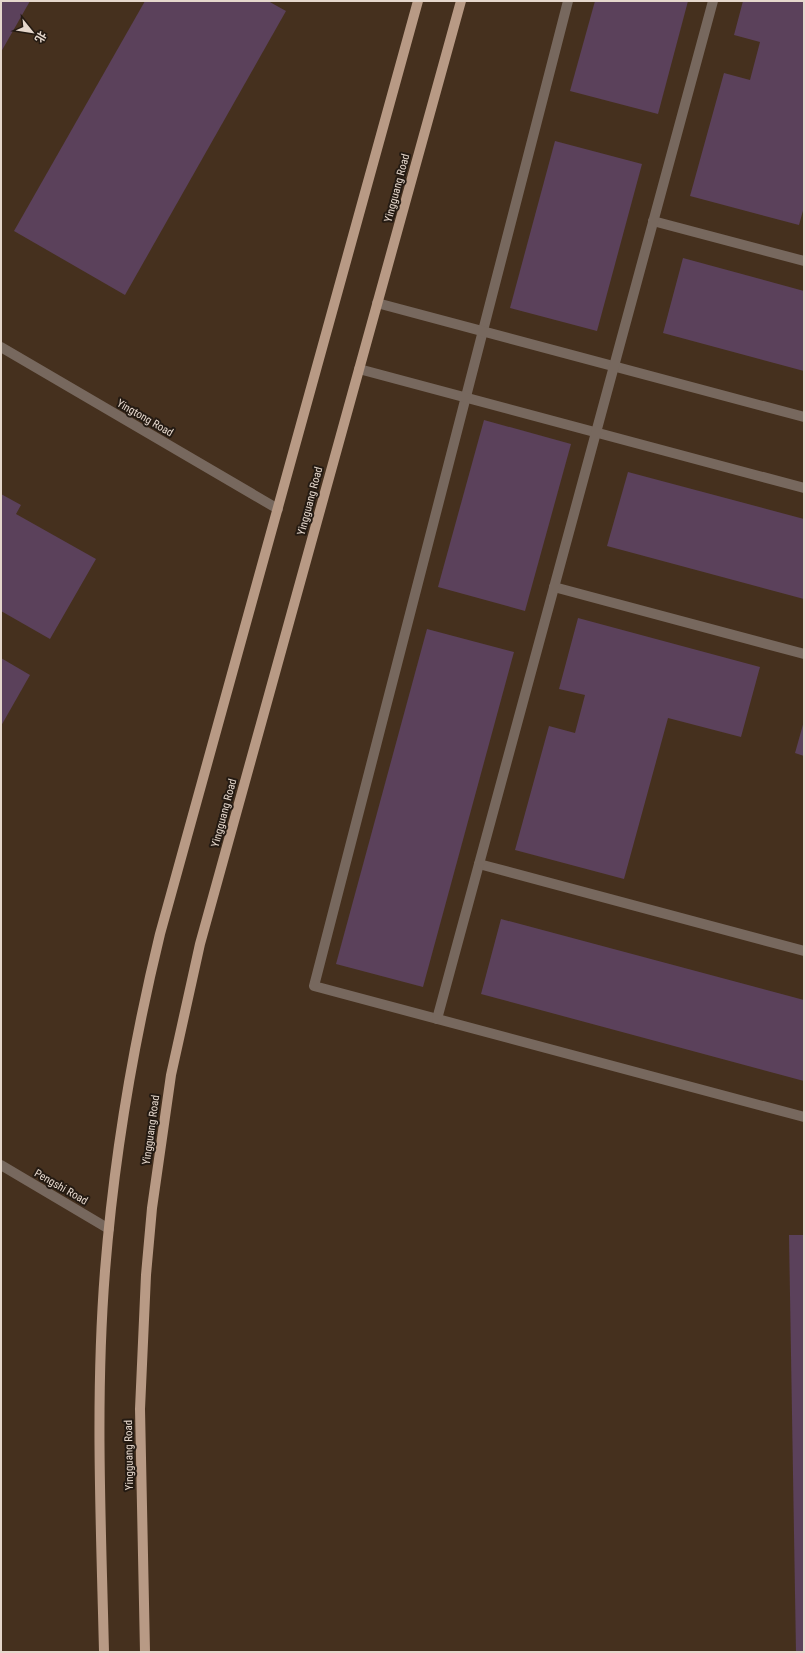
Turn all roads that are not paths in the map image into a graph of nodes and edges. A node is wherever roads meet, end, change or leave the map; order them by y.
1 (418, 1) edge
2 (461, 1) edge
3 (568, 1) edge
4 (713, 1) edge
5 (653, 221) junction
6 (804, 262) edge
7 (377, 303) junction
8 (483, 330) junction
9 (1, 347) edge
10 (614, 366) junction
11 (359, 369) junction
12 (466, 398) junction
13 (804, 417) edge
14 (596, 432) junction
15 (804, 488) edge
16 (278, 509) junction
17 (554, 587) junction
18 (804, 654) edge
19 (479, 864) junction
20 (804, 951) edge
21 (437, 1019) junction
22 (804, 1117) edge
23 (1, 1166) edge
24 (109, 1229) junction
25 (104, 1652) edge
26 (145, 1652) edge

1 - 16 main road
2 - 7 main road, Yingguang Road
3 - 8 street
4 - 5 street
5 - 6 street
5 - 10 street
7 - 8 street
7 - 11 main road, Yingguang Road
8 - 10 street
8 - 12 street
9 - 16 street, Yingtong Road
10 - 13 street
10 - 14 street
11 - 12 street
11 - 26 main road, Yingguang Road
12 - 14 street
12 - 21 street
14 - 15 street
14 - 17 street
16 - 24 main road
17 - 18 street
17 - 19 street
19 - 20 street
19 - 21 street
21 - 22 street
23 - 24 street, Pengshi Road
24 - 25 main road

